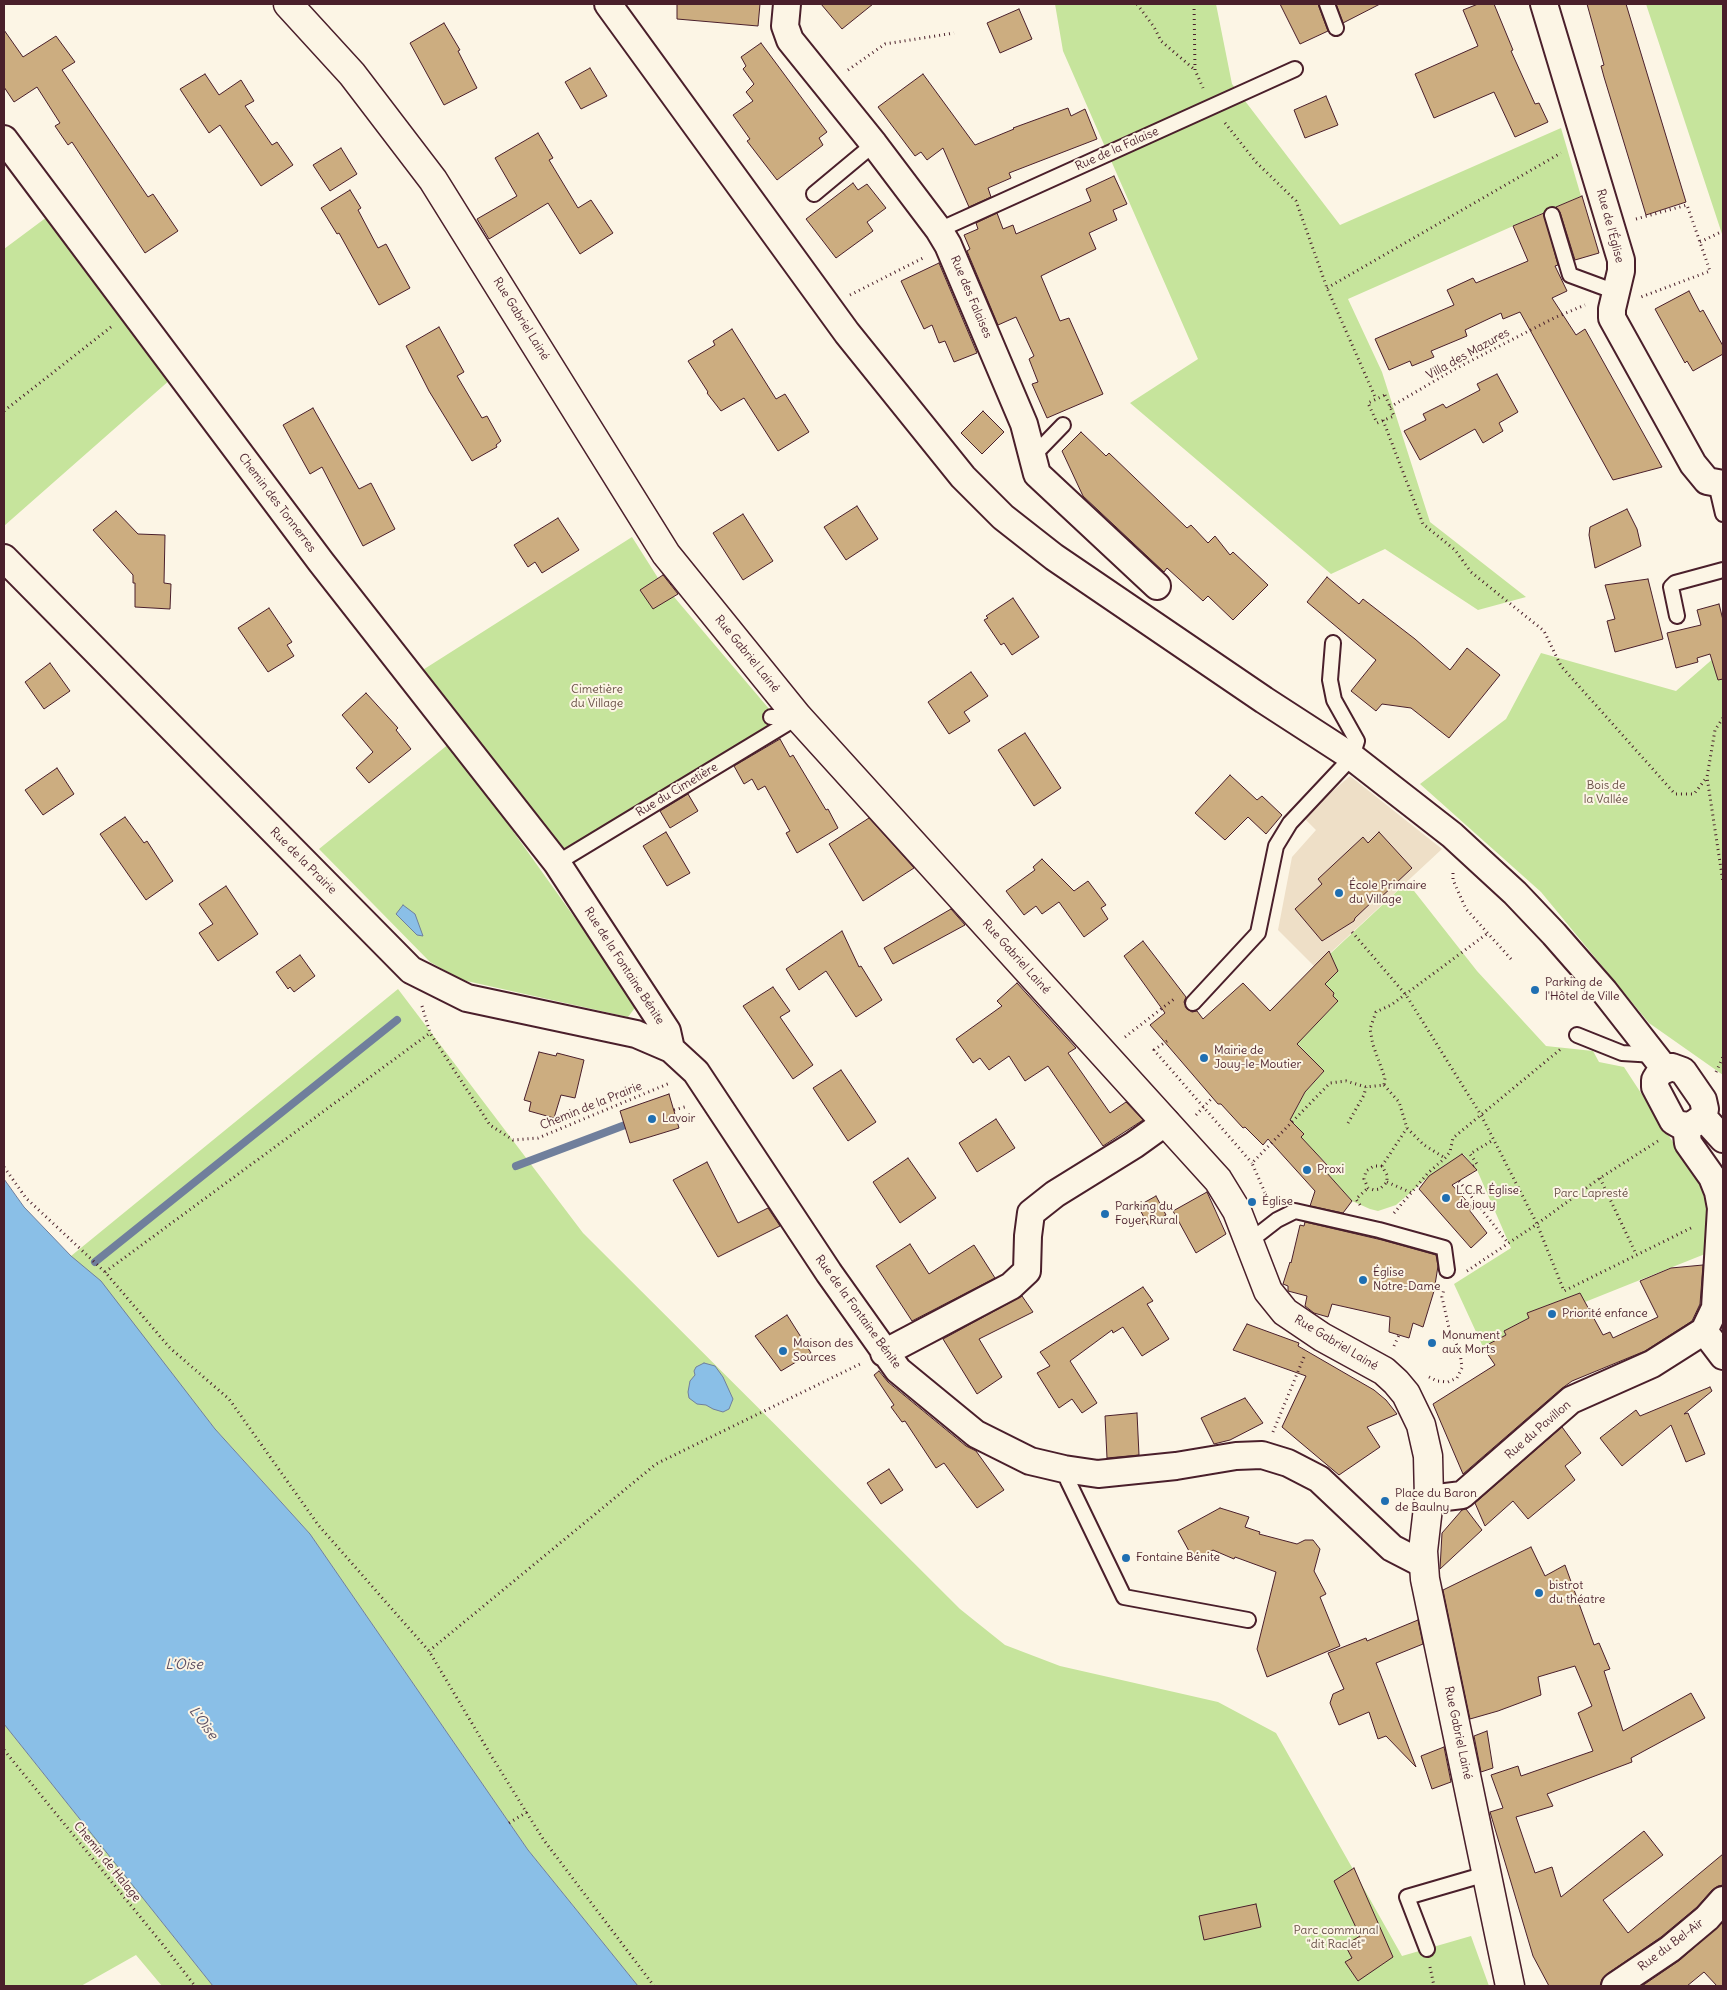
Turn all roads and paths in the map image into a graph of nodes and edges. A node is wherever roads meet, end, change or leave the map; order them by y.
1 (288, 4) edge
2 (608, 4) edge
3 (787, 4) edge
4 (1137, 4) edge
5 (1194, 4) edge
6 (1327, 4) edge
7 (1544, 4) edge
8 (1336, 28) dead end
9 (954, 33) dead end
10 (1295, 69) dead end
11 (1195, 70) junction
12 (827, 85) junction
13 (1212, 106) junction
14 (4, 139) edge
15 (1585, 139) junction
16 (874, 144) junction
17 (814, 194) dead end
18 (1552, 215) dead end
19 (1642, 218) dead end
20 (939, 230) junction
21 (1723, 231) edge
22 (1700, 242) junction
23 (906, 267) dead end
24 (1328, 288) junction
25 (1659, 291) dead end
26 (1616, 292) junction
27 (828, 306) junction
28 (132, 310) junction
29 (1554, 318) dead end
30 (1376, 400) junction
31 (1390, 407) junction
32 (4, 411) edge
33 (1383, 420) junction
34 (1063, 425) dead end
35 (1032, 457) junction
36 (1720, 484) edge
37 (1723, 514) edge
38 (4, 558) edge
39 (1723, 570) edge
40 (1157, 586) dead end
41 (1677, 616) dead end
42 (1333, 643) dead end
43 (771, 717) dead end
44 (798, 717) junction
45 (1723, 718) edge
46 (1352, 757) junction
47 (1707, 777) junction
48 (1452, 835) junction
49 (557, 862) junction
50 (1723, 882) edge
51 (1352, 932) dead end
52 (1488, 933) junction
53 (1511, 959) dead end
54 (410, 970) junction
55 (1406, 995) junction
56 (1193, 1003) joint
57 (430, 1033) junction
58 (1577, 1035) joint
59 (1167, 1040) dead end
60 (670, 1049) junction
61 (1104, 1054) junction
62 (1660, 1062) junction
63 (696, 1072) junction
64 (1384, 1085) junction
65 (1366, 1087) junction
66 (1213, 1097) dead end
67 (1204, 1107) junction
68 (1481, 1115) junction
69 (1166, 1122) junction
70 (1694, 1122) junction
71 (1348, 1124) dead end
72 (1407, 1128) junction
73 (1723, 1138) edge
74 (1493, 1140) junction
75 (1659, 1147) dead end
76 (1444, 1159) junction
77 (1252, 1162) junction
78 (1447, 1165) dead end
79 (1382, 1166) junction
80 (1473, 1166) dead end
81 (4, 1167) edge
82 (1600, 1178) junction
83 (1459, 1181) dead end
84 (1387, 1182) junction
85 (1368, 1188) junction
86 (1356, 1199) dead end
87 (1277, 1220) junction
88 (1700, 1223) dead end
89 (1537, 1224) junction
90 (1250, 1241) junction
91 (1508, 1243) junction
92 (1636, 1254) junction
93 (1447, 1270) dead end
94 (105, 1272) junction
95 (1465, 1272) dead end
96 (1445, 1285) dead end
97 (1704, 1331) junction
98 (884, 1353) junction
99 (1306, 1354) dead end
100 (1723, 1356) edge
101 (1384, 1371) junction
102 (1262, 1455) junction
103 (1064, 1469) junction
104 (1429, 1499) junction
105 (1423, 1564) junction
106 (1248, 1620) dead end
107 (428, 1651) junction
108 (4, 1750) edge
109 (527, 1812) junction
110 (509, 1823) dead end
111 (1486, 1874) junction
112 (1723, 1900) edge
113 (1427, 1950) dead end
114 (195, 1986) edge
115 (654, 1986) edge
116 (1510, 1986) edge
117 (1615, 1986) edge

1 - 44 street, Rue Gabriel Lainé
2 - 27 street
3 - 12 street, Rue des Falaises
4 - 11 path
5 - 11 path
6 - 8 lane
7 - 15 street, Rue de l'Église
9 - 12 path
10 - 13 lane, Rue de la Falaise
11 - 13 path
12 - 16 street, Rue des Falaises
13 - 20 lane, Rue de la Falaise
13 - 24 path
14 - 28 street, Chemin des Tonnerres
15 - 24 path
15 - 26 street, Rue de l'Église
16 - 17 lane
16 - 20 street, Rue des Falaises
18 - 26 lane
19 - 22 path
20 - 35 street, Rue des Falaises
21 - 22 path
22 - 25 path
23 - 27 path
24 - 30 path
26 - 36 street, Rue de l'Église
27 - 46 street
28 - 32 path
28 - 49 street, Chemin des Tonnerres
29 - 31 path, Villa des Mazures
30 - 31 path
30 - 33 path
31 - 33 path
33 - 47 path
34 - 35 lane
35 - 40 street, Rue des Falaises
36 - 37 lane, Rue de l'Église
38 - 54 street, Rue de la Prairie
39 - 41 lane
42 - 46 lane
43 - 44 lane
44 - 49 lane, Rue du Cimetière
44 - 61 street, Rue Gabriel Lainé
45 - 47 path
46 - 48 street
46 - 56 lane
47 - 50 path
48 - 52 path
48 - 62 street
49 - 60 street, Rue de la Fontaine Bénite
51 - 55 path
52 - 53 path
52 - 55 path
54 - 57 path, Chemin de la Prairie
54 - 60 street, Rue de la Prairie
55 - 64 path
55 - 68 path
56 - 61 path
57 - 63 path, Chemin de la Prairie
57 - 94 path
58 - 62 lane
58 - 68 path
59 - 67 path
60 - 63 street, Rue de la Fontaine Bénite
61 - 69 street, Rue Gabriel Lainé
62 - 70 street
62 - 70 street
63 - 98 street, Rue de la Fontaine Bénite
64 - 65 path
64 - 72 path
65 - 71 path
65 - 77 path
66 - 67 path
67 - 77 path
68 - 74 path
68 - 76 path
69 - 90 street, Rue Gabriel Lainé
69 - 98 street
70 - 73 street
70 - 97 street
72 - 76 path
72 - 79 path
74 - 80 path
74 - 89 path
75 - 82 path
76 - 78 path
76 - 84 path
77 - 87 path
79 - 84 path
79 - 85 path
81 - 94 path
82 - 89 path
82 - 92 path
83 - 91 path
84 - 85 path
85 - 86 path
87 - 90 lane
87 - 93 lane
88 - 92 path
89 - 91 path
89 - 92 path
90 - 101 street, Rue Gabriel Lainé
91 - 95 path
94 - 107 path
96 - 101 path
97 - 100 street
97 - 104 street, Rue du Pavillon
98 - 103 street, Rue de la Fontaine Bénite
98 - 107 path
99 - 102 path
101 - 104 street, Rue Gabriel Lainé
102 - 103 street, Rue de la Fontaine Bénite
102 - 105 street, Rue de la Fontaine Bénite
103 - 106 lane
104 - 105 street, Rue Gabriel Lainé
105 - 111 street, Rue Gabriel Lainé
107 - 109 path
108 - 114 path, Chemin de Halage
109 - 110 path
109 - 115 path
111 - 113 lane
111 - 116 street, Rue Gabriel Lainé
112 - 117 street, Rue du Bel-Air

